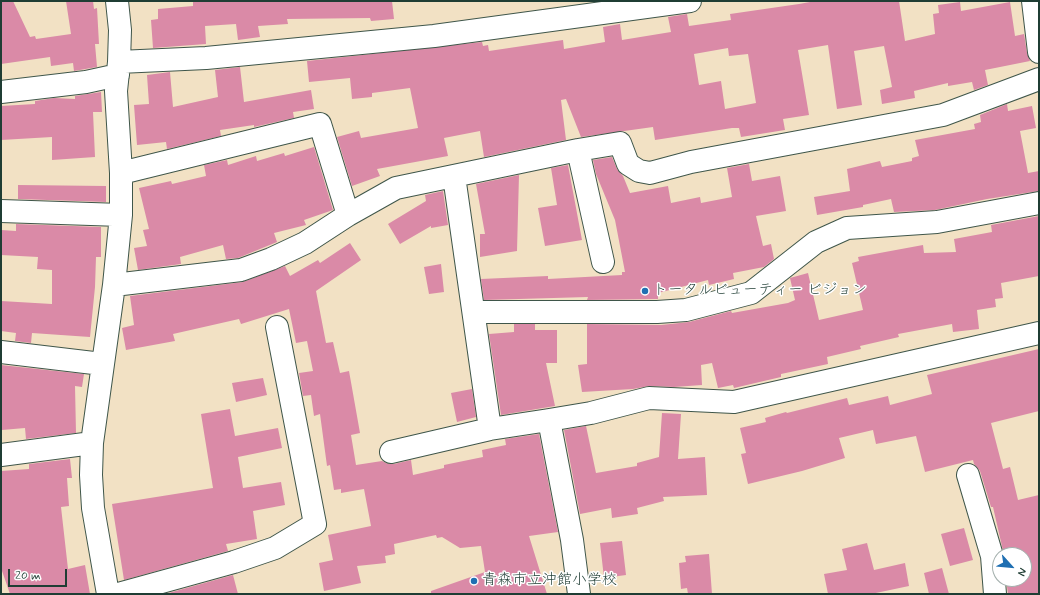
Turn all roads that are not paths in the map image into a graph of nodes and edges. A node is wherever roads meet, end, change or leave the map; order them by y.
1 (117, 1) edge
2 (690, 1) edge
3 (1033, 1) edge
4 (644, 4) edge
5 (1037, 26) edge
6 (1039, 52) edge
7 (118, 68) junction
8 (1039, 79) edge
9 (1, 92) edge
10 (578, 150) junction
11 (121, 174) junction
12 (454, 176) junction
13 (1039, 203) edge
14 (1, 211) edge
15 (121, 215) junction
16 (348, 215) junction
17 (603, 262) dead end
18 (114, 285) junction
19 (474, 312) junction
20 (277, 327) dead end
21 (1039, 333) edge
22 (1, 352) edge
23 (102, 364) junction
24 (549, 420) junction
25 (490, 430) junction
26 (92, 443) junction
27 (391, 452) dead end
28 (1, 455) edge
29 (968, 474) dead end
30 (108, 594) edge
31 (118, 594) edge
32 (579, 594) edge
33 (995, 594) edge

1 - 7 street
2 - 4 street
3 - 5 street
4 - 7 street
5 - 6 street
7 - 9 street
7 - 11 street
8 - 10 street
10 - 12 street
10 - 17 street
11 - 15 street
11 - 16 street
12 - 16 street
12 - 19 street
13 - 19 street
14 - 15 street
15 - 18 street
16 - 18 street
18 - 23 street
19 - 25 street
20 - 31 street
21 - 24 street
22 - 23 street
23 - 26 street
24 - 25 street
24 - 32 street
25 - 27 street
26 - 28 street
26 - 30 street
29 - 33 street

